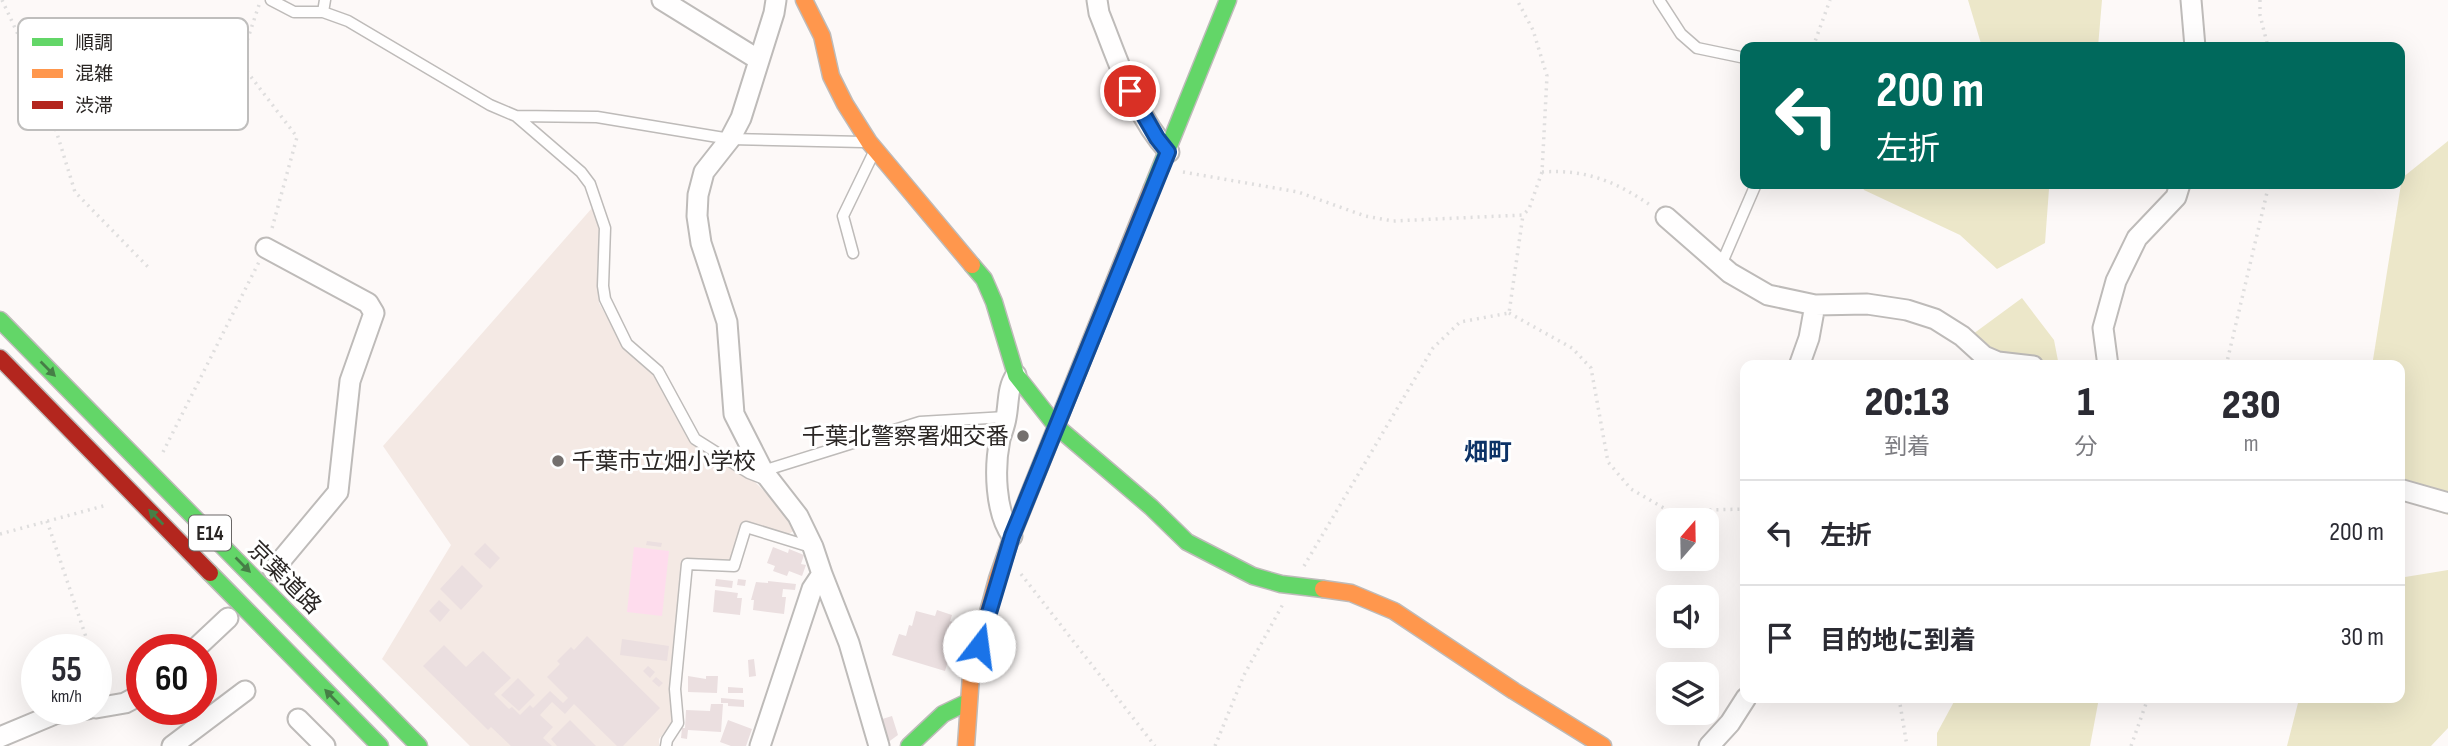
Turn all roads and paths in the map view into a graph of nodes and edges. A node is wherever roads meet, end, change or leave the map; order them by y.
1 (2, 0) edge
2 (261, 0) edge
3 (271, 0) edge
4 (325, 0) edge
5 (662, 0) edge
6 (776, 0) edge
7 (804, 0) edge
8 (1097, 0) edge
9 (1228, 0) edge
10 (1517, 0) edge
11 (1659, 0) edge
12 (1830, 0) edge
13 (2191, 0) edge
14 (2260, 0) edge
15 (323, 12) junction
16 (18, 34) edge
17 (248, 40) edge
18 (1815, 42) edge
19 (2195, 42) edge
20 (2267, 42) edge
21 (1740, 57) edge
22 (759, 60) junction
23 (248, 73) edge
24 (516, 116) junction
25 (56, 130) edge
26 (730, 139) junction
27 (872, 145) junction
28 (1165, 160) junction
29 (1542, 172) junction
30 (1754, 189) edge
31 (2178, 189) edge
32 (2268, 189) edge
33 (1523, 215) junction
34 (1667, 216) joint
35 (266, 248) junction
36 (853, 253) dead end
37 (1721, 265) junction
38 (150, 269) dead end
39 (1815, 305) junction
40 (1509, 313) junction
41 (0, 320) edge
42 (0, 358) edge
43 (1801, 360) edge
44 (1993, 360) edge
45 (2107, 360) edge
46 (2227, 360) edge
47 (1016, 375) junction
48 (1006, 417) junction
49 (1056, 426) junction
50 (160, 457) dead end
51 (769, 477) junction
52 (2405, 491) edge
53 (113, 503) dead end
54 (2448, 503) edge
55 (1740, 509) edge
56 (47, 521) junction
57 (0, 534) edge
58 (1012, 536) junction
59 (813, 547) junction
60 (1005, 556) junction
61 (273, 570) dead end
62 (822, 574) junction
63 (1293, 585) junction
64 (228, 618) dead end
65 (85, 634) edge
66 (211, 634) edge
67 (246, 691) dead end
68 (968, 702) junction
69 (1743, 703) edge
70 (1900, 703) edge
71 (2146, 703) edge
72 (298, 719) dead end
73 (29, 725) edge
74 (0, 737) edge
75 (1596, 745) edge
76 (172, 746) edge
77 (325, 746) edge
78 (380, 746) edge
79 (419, 746) edge
80 (666, 746) edge
81 (760, 746) edge
82 (879, 746) edge
83 (909, 746) edge
84 (965, 746) edge
85 (1155, 746) edge
86 (1215, 746) edge
87 (1709, 746) edge
88 (1907, 746) edge
89 (2131, 746) edge

1 - 16 path
2 - 17 path
3 - 15 lane
4 - 15 lane
5 - 22 street
6 - 22 street
7 - 27 main road
8 - 28 street
9 - 28 main road
10 - 29 path
11 - 21 lane
12 - 18 path
13 - 19 street
14 - 20 path
15 - 24 lane
22 - 26 street
23 - 35 path
24 - 26 lane
24 - 51 lane
25 - 38 path
26 - 27 lane
26 - 51 street
27 - 36 lane
27 - 47 main road
28 - 33 path
28 - 49 main road
29 - 33 path
29 - 34 path
30 - 37 lane
31 - 45 street
32 - 46 path
33 - 40 path
34 - 37 street
35 - 50 path
35 - 61 street
37 - 39 street
39 - 43 street
39 - 44 street
40 - 55 path
40 - 63 path
41 -> 79 main road, 京葉道路 / E14
78 -> 42 main road, E14
47 - 48 street
47 - 49 main road
48 - 51 lane
48 - 58 street
49 - 58 main road
49 - 63 main road
51 - 59 street
52 - 54 street
53 - 56 path
56 - 57 path
56 - 65 path
58 - 60 main road
59 - 62 street
59 - 80 lane
60 - 68 main road
60 - 85 path
62 - 81 street
62 - 82 street
63 - 75 main road
63 - 86 path
64 - 66 street
67 - 76 street
68 - 83 main road
68 - 84 main road
69 - 87 street
70 - 88 path
71 - 89 path
72 - 77 street
73 - 74 street

